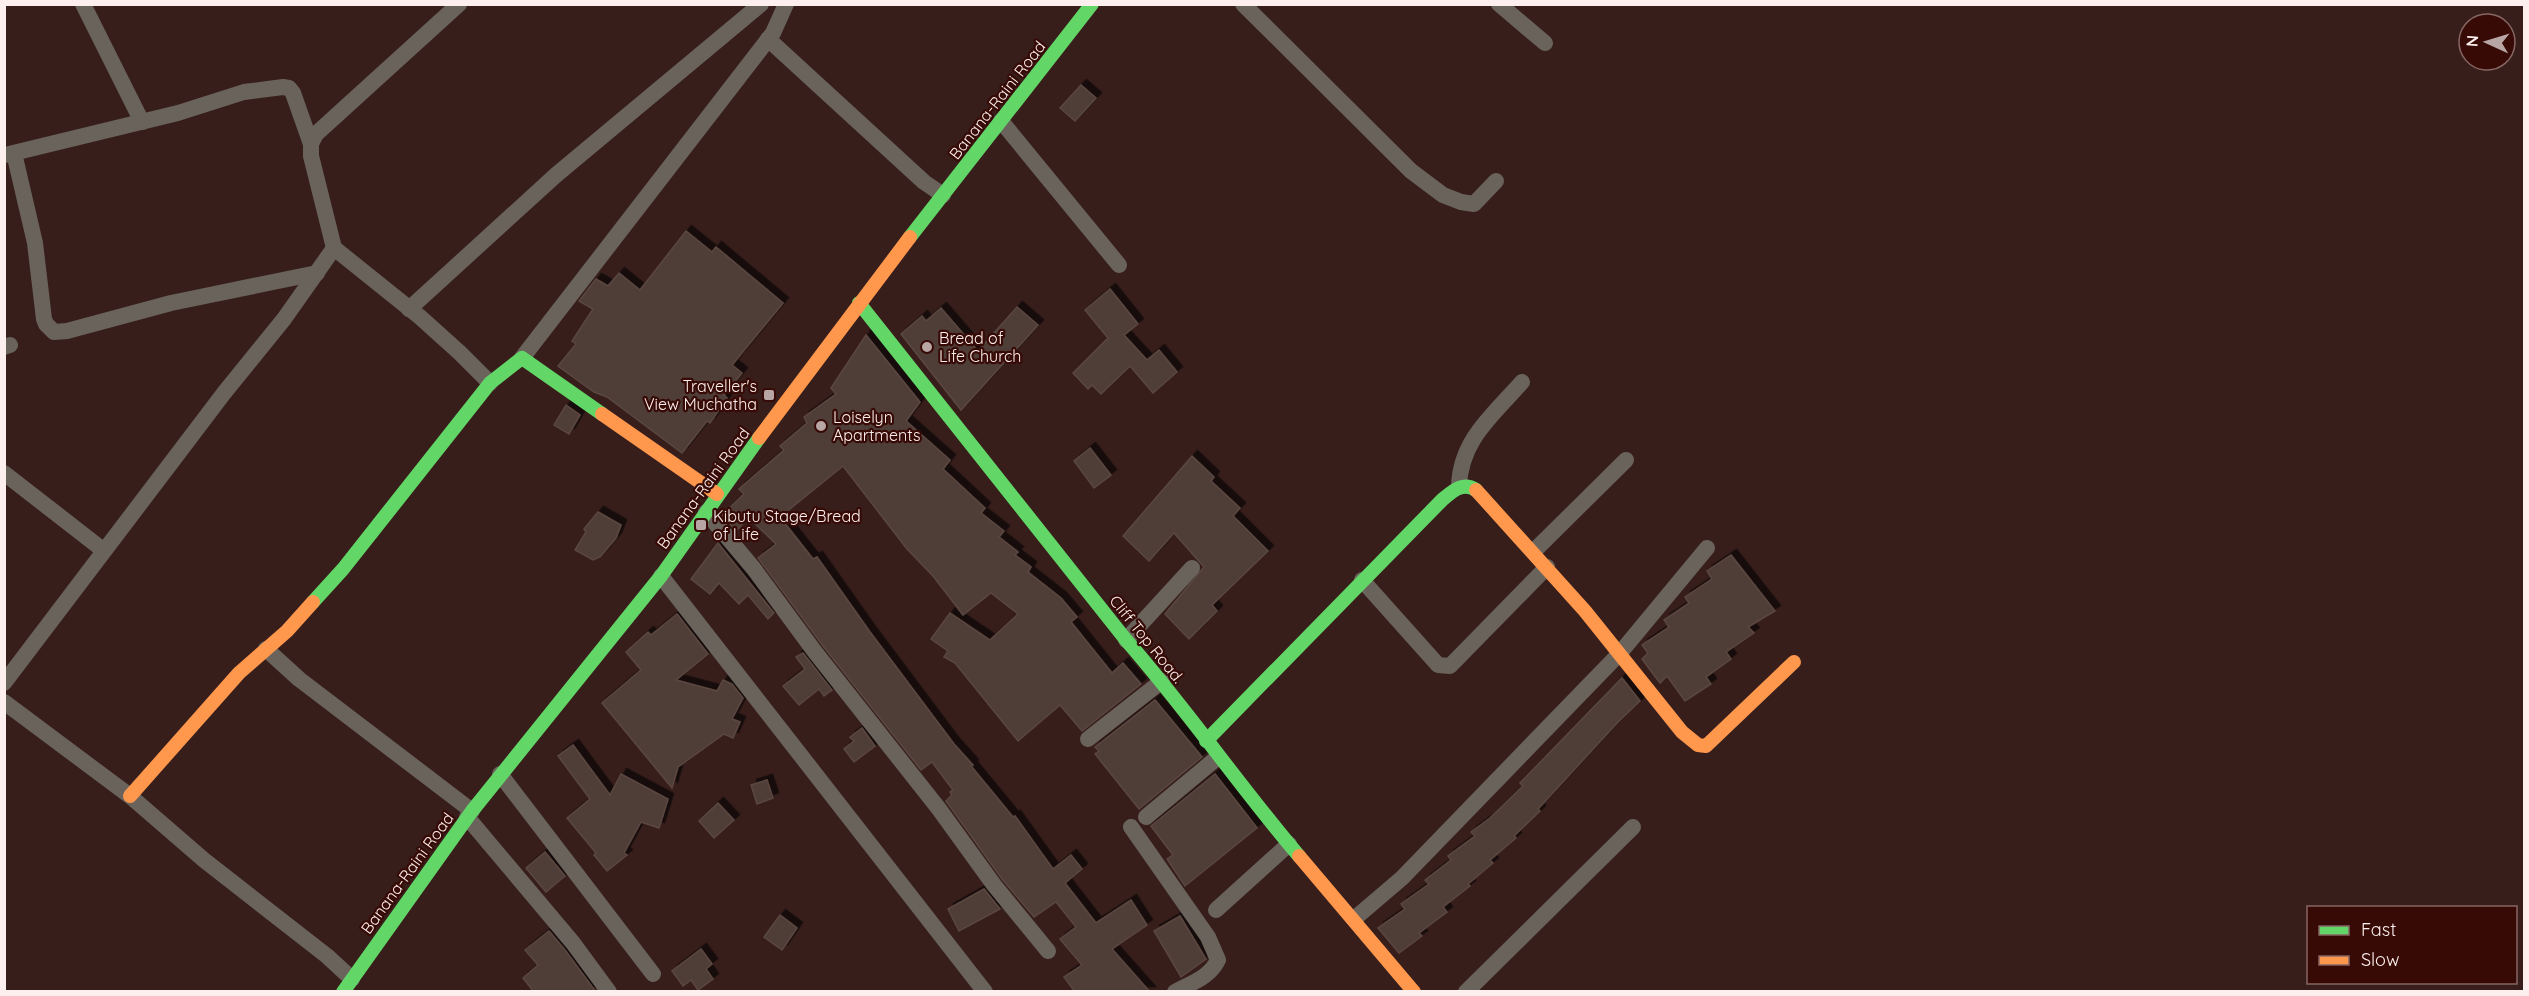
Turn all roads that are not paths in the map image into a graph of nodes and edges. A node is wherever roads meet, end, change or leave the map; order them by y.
1 (83, 4) edge
2 (459, 4) edge
3 (761, 4) edge
4 (786, 4) edge
5 (1092, 4) edge
6 (1243, 4) edge
7 (1499, 4) edge
8 (768, 39) junction
9 (1545, 43) dead end
10 (1001, 121) junction
11 (142, 122) junction
12 (311, 144) junction
13 (9, 154) edge
14 (1496, 181) dead end
15 (943, 195) junction
16 (334, 248) junction
17 (1119, 265) dead end
18 (317, 273) junction
19 (859, 303) junction
20 (409, 309) junction
21 (522, 358) junction
22 (1522, 382) dead end
23 (490, 383) junction
24 (1626, 460) dead end
25 (4, 473) edge
26 (1459, 487) junction
27 (717, 494) junction
28 (706, 512) junction
29 (1707, 548) dead end
30 (103, 550) junction
31 (1534, 551) junction
32 (1547, 567) junction
33 (1192, 568) dead end
34 (661, 576) junction
35 (1362, 580) junction
36 (1126, 640) junction
37 (266, 649) junction
38 (1620, 653) junction
39 (1794, 662) dead end
40 (1162, 681) junction
41 (4, 683) edge
42 (4, 702) edge
43 (1088, 739) dead end
44 (1206, 741) junction
45 (1218, 757) junction
46 (500, 774) junction
47 (130, 796) junction
48 (470, 814) junction
49 (1146, 817) dead end
50 (1131, 827) dead end
51 (1634, 827) dead end
52 (1289, 844) junction
53 (1216, 910) dead end
54 (1354, 919) junction
55 (1048, 951) dead end
56 (653, 974) dead end
57 (347, 985) edge
58 (609, 992) edge
59 (985, 992) edge
60 (1175, 992) edge
61 (1414, 992) edge
62 (1466, 992) edge

1 - 11 street
2 - 12 street
3 - 20 street
4 - 8 street
5 - 10 street, Banana-Raini Road
6 - 14 street
7 - 9 street
8 - 15 street
8 - 21 street
10 - 15 street, Banana-Raini Road
10 - 17 street
11 - 12 street
11 - 13 street
12 - 16 street
13 - 18 street
15 - 19 street, Banana-Raini Road
16 - 18 street
16 - 20 street
18 - 30 street
19 - 27 street, Banana-Raini Road
19 - 36 street, Cliff Top Road.
20 - 23 street
21 - 23 street
21 - 27 street
22 - 26 street
23 - 37 street
24 - 31 street
25 - 30 street
26 - 31 street
26 - 35 street
27 - 28 street, Banana-Raini Road
28 - 34 street, Banana-Raini Road
28 - 55 street
29 - 38 street
30 - 41 street
31 - 32 street
32 - 35 street
32 - 38 street
33 - 36 street
34 - 46 street, Banana-Raini Road
34 - 59 street
35 - 44 street
36 - 40 street, Cliff Top Road.
37 - 47 street
37 - 48 street
38 - 39 street
38 - 54 street
40 - 43 street
40 - 44 street, Cliff Top Road.
42 - 47 street
44 - 45 street, Cliff Top Road.
45 - 49 street
45 - 52 street, Cliff Top Road.
46 - 48 street, Banana-Raini Road
46 - 56 street
47 - 57 street
48 - 57 street, Banana-Raini Road
48 - 58 street
50 - 60 street
51 - 62 street
52 - 53 street
52 - 54 street, Cliff Top Road.
54 - 61 street, Cliff Top Road.

